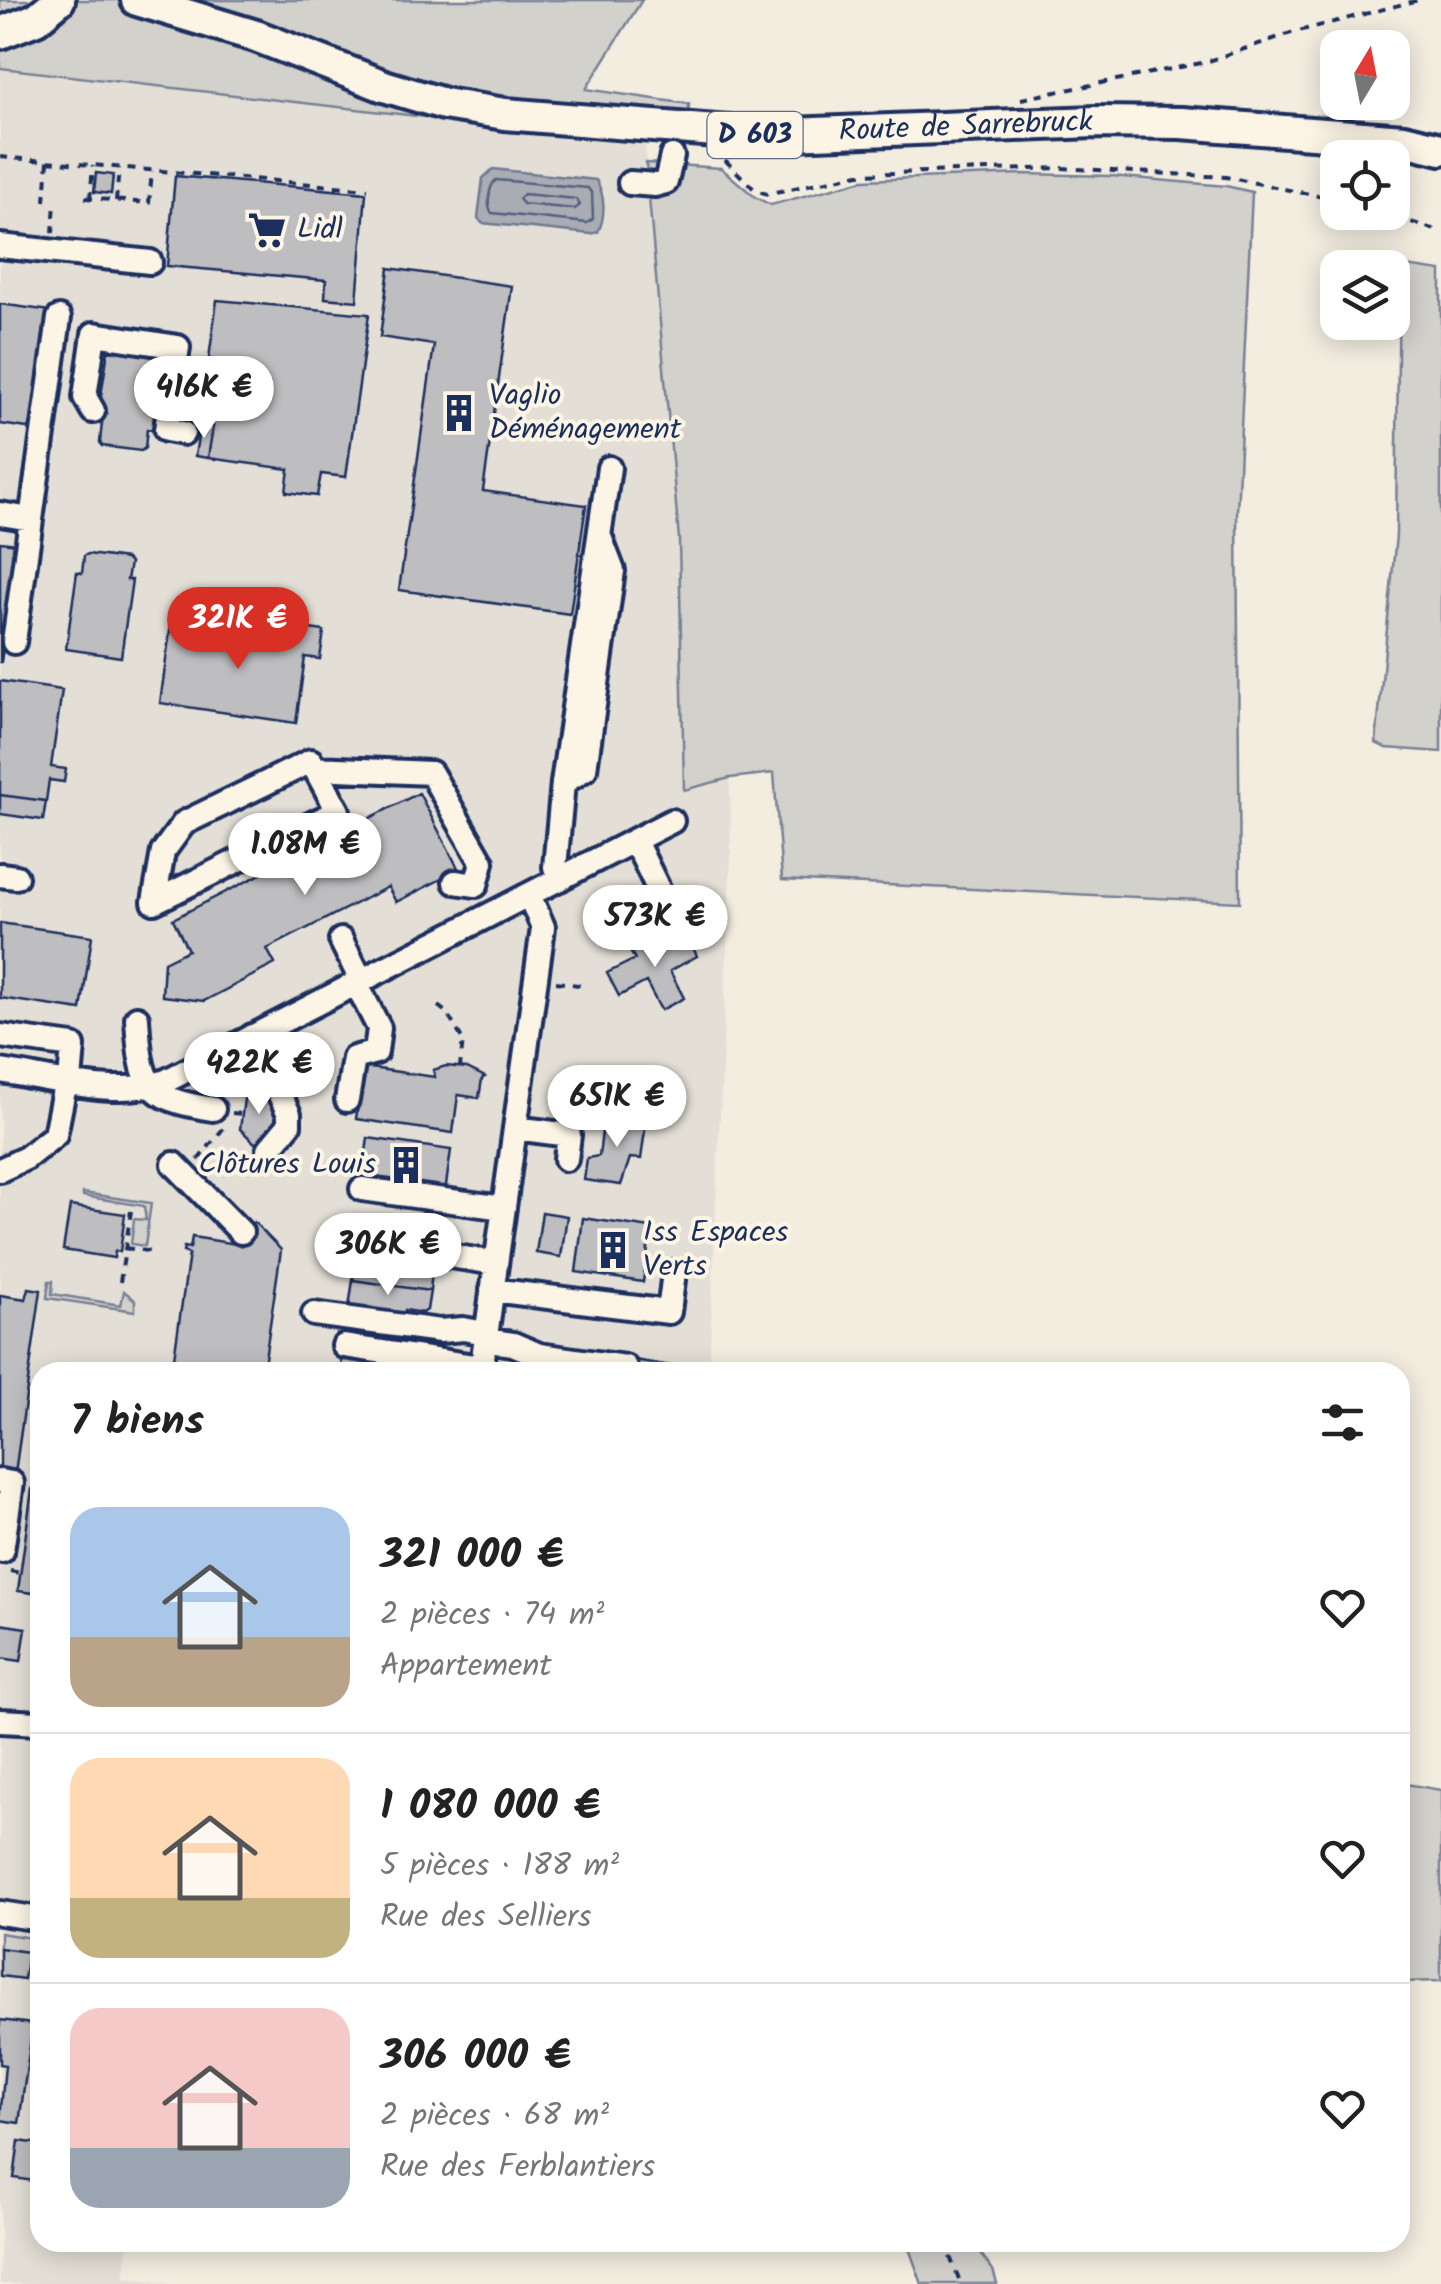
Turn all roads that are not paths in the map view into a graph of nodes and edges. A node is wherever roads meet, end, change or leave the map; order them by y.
1 (59, 0) edge
2 (137, 0) edge
3 (186, 0) edge
4 (0, 33) edge
5 (256, 36) junction
6 (1268, 127) junction
7 (1441, 149) edge
8 (672, 156) dead end
9 (1441, 164) edge
10 (630, 183) dead end
11 (0, 246) edge
12 (150, 262) dead end
13 (59, 318) dead end
14 (93, 411) dead end
15 (183, 433) dead end
16 (609, 468) dead end
17 (0, 514) edge
18 (31, 519) junction
19 (14, 642) dead end
20 (316, 768) junction
21 (672, 821) dead end
22 (635, 841) junction
23 (560, 880) junction
24 (455, 882) dead end
25 (529, 895) junction
26 (674, 901) road end
27 (341, 940) dead end
28 (359, 982) junction
29 (137, 1018) dead end
30 (0, 1036) edge
31 (252, 1036) junction
32 (0, 1071) edge
33 (68, 1081) junction
34 (150, 1087) junction
35 (347, 1100) dead end
36 (224, 1111) road end
37 (515, 1128) junction
38 (269, 1149) dead end
39 (566, 1159) dead end
40 (0, 1170) edge
41 (179, 1170) road end
42 (362, 1189) dead end
43 (504, 1208) junction
44 (241, 1232) dead end
45 (384, 1246) dead end
46 (496, 1264) junction
47 (674, 1272) dead end
48 (492, 1290) junction
49 (314, 1314) dead end
50 (486, 1336) junction
51 (344, 1346) dead end
52 (435, 1362) edge
53 (482, 1362) edge
54 (589, 1362) edge
55 (0, 1481) edge
56 (1, 1560) edge
57 (0, 1721) edge
58 (30, 1722) edge
59 (0, 1913) edge
60 (30, 1918) edge

1 - 4 main road
2 - 5 main road, Route de Sarrebruck / D 603
3 - 5 main road, Route de Sarrebruck / D 603
5 - 6 main road, Route de Sarrebruck / D 603
6 - 7 main road, Route de Sarrebruck / D 603
6 - 9 main road, Route de Sarrebruck / D 603
8 - 10 street
11 - 12 street
13 - 18 street
14 - 15 street
16 - 23 street
17 - 18 street
18 - 19 street
20 - 20 street
20 - 24 street
21 - 22 street
22 - 23 street
22 - 26 street
23 - 25 street
25 - 28 street
25 - 37 street
27 - 28 street
28 - 31 street
28 - 35 street
29 - 34 street
30 - 33 street
31 - 34 street
31 - 38 street
32 - 33 street
33 - 34 street
33 - 40 street
34 - 36 street
37 - 39 street
37 - 43 street
41 - 44 street
42 - 43 street
43 - 46 street
45 - 46 street
46 - 48 street
47 - 48 street
48 - 50 street
49 - 50 street
50 - 53 street
50 - 54 street
51 - 52 street
55 - 56 street
57 - 58 street
59 - 60 street

